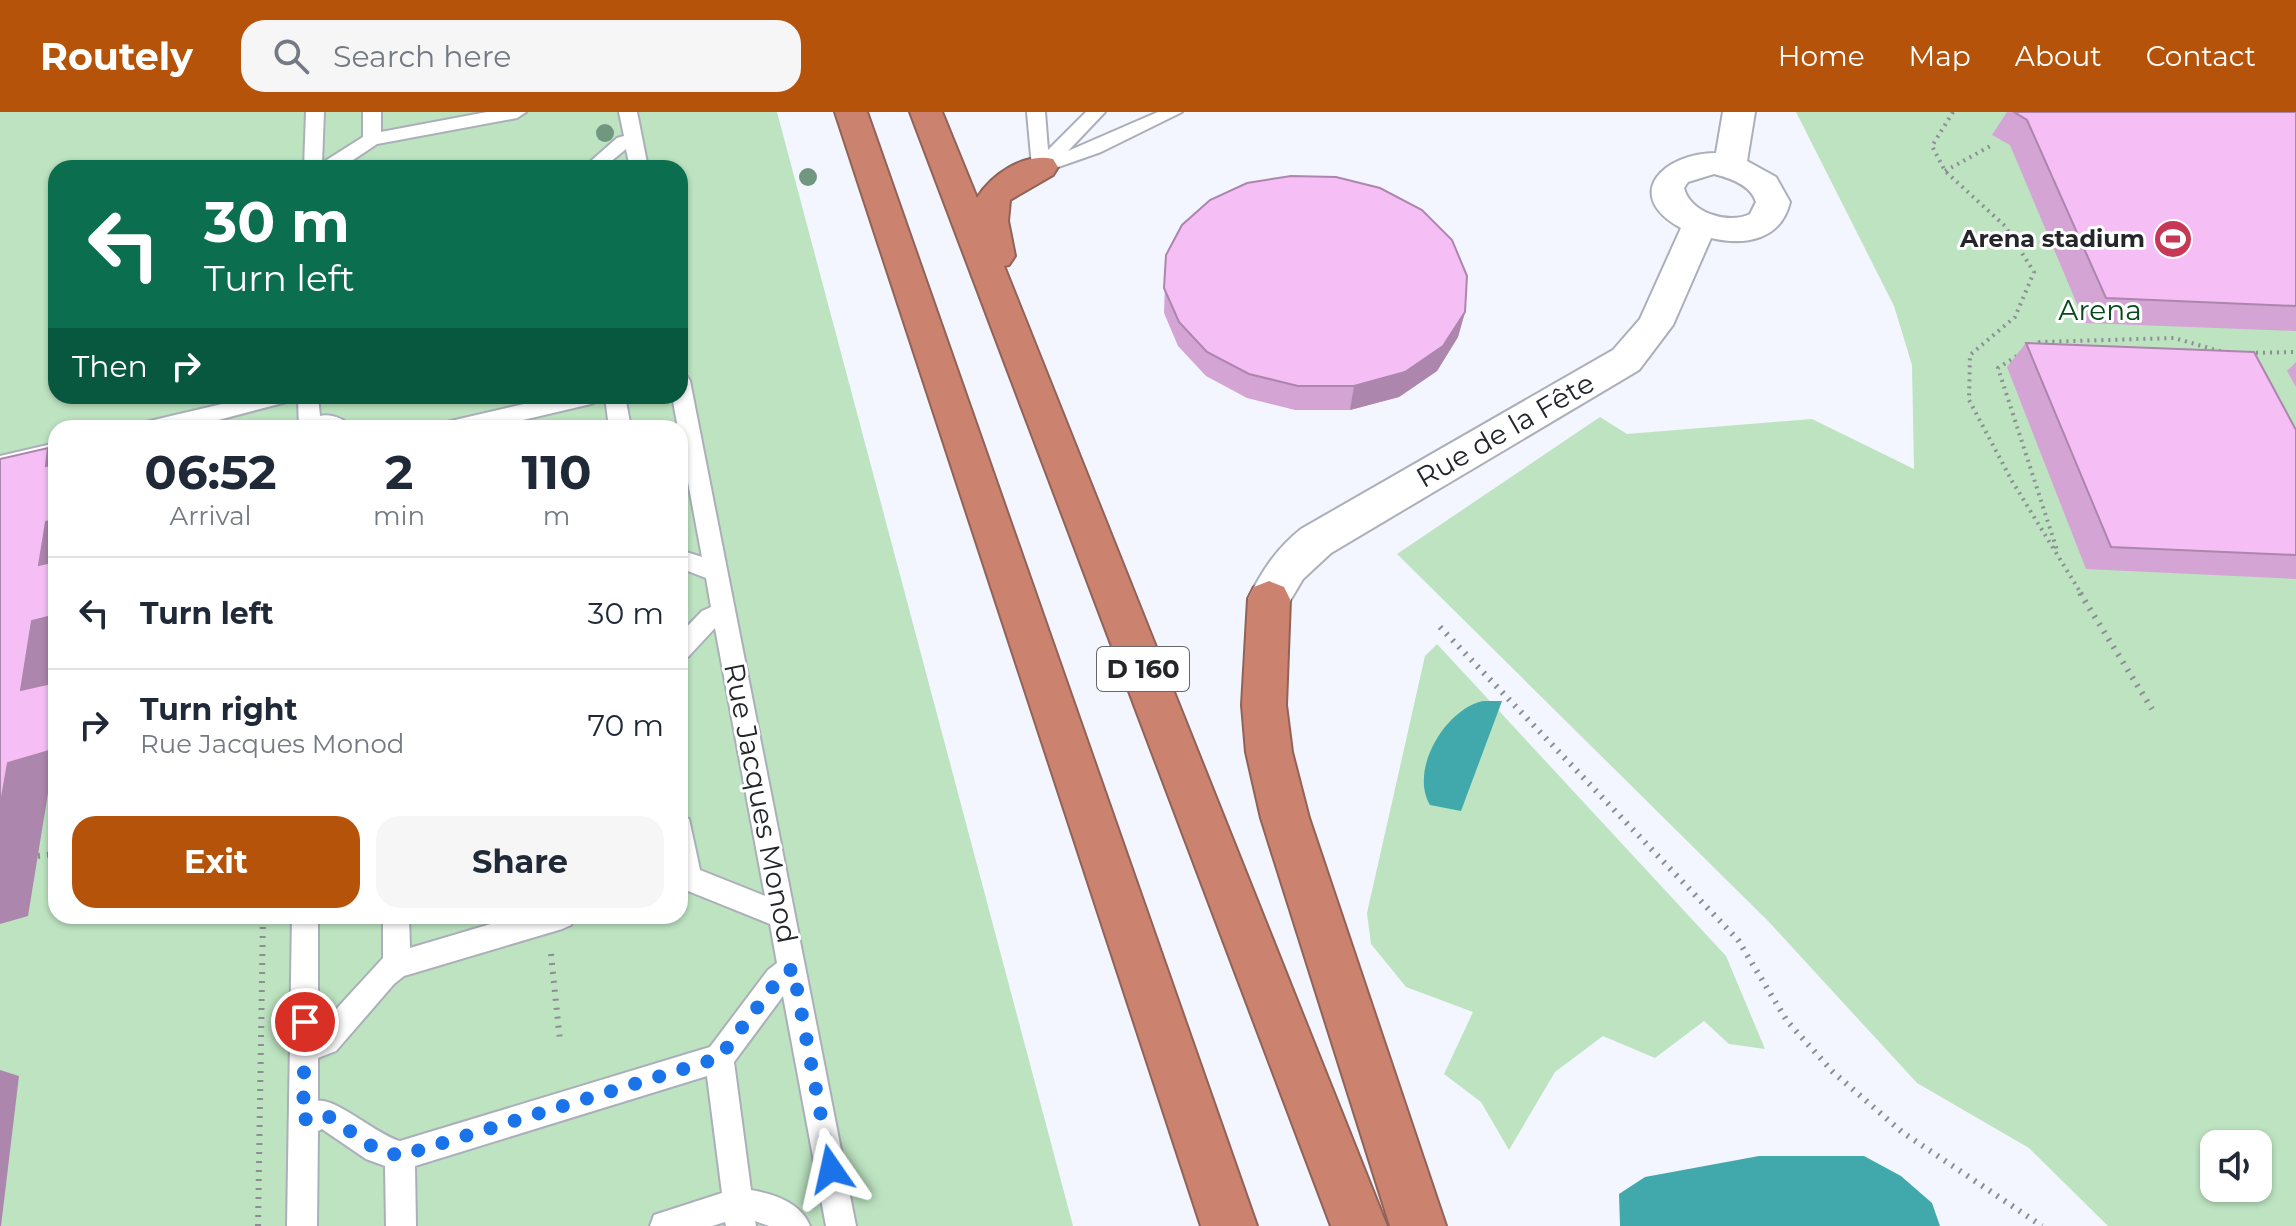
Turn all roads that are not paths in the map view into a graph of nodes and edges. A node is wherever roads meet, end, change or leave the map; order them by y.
1 (315, 112) edge
2 (372, 112) edge
3 (517, 112) edge
4 (622, 112) edge
5 (851, 112) edge
6 (926, 112) edge
7 (1036, 112) edge
8 (1096, 112) edge
9 (1173, 112) edge
10 (1739, 112) edge
11 (372, 139) junction
12 (633, 140) junction
13 (313, 160) edge
14 (340, 160) edge
15 (602, 160) edge
16 (637, 160) edge
17 (1730, 166) junction
18 (1041, 167) junction
19 (1700, 224) junction
20 (1012, 333) junction
21 (255, 404) edge
22 (557, 404) edge
23 (188, 420) edge
24 (489, 420) edge
25 (688, 422) edge
26 (48, 453) edge
27 (0, 464) edge
28 (688, 562) edge
29 (717, 572) junction
30 (1269, 599) joint
31 (724, 612) junction
32 (688, 641) edge
33 (688, 881) edge
34 (782, 916) junction
35 (305, 924) edge
36 (396, 924) edge
37 (535, 924) edge
38 (397, 965) junction
39 (793, 968) junction
40 (305, 1049) junction
41 (719, 1058) junction
42 (303, 1120) junction
43 (400, 1156) junction
44 (739, 1215) edge
45 (302, 1226) edge
46 (401, 1226) edge
47 (665, 1226) edge
48 (795, 1226) edge
49 (841, 1226) edge
50 (1229, 1226) edge
51 (1359, 1226) edge
52 (1418, 1226) edge

1 - 13 lane
2 - 11 lane
3 - 11 lane
4 - 12 lane
5 - 50 highway
6 - 20 highway, D 160
7 - 18 lane
8 - 18 lane
9 - 18 lane
10 - 17 street
11 - 14 lane
12 - 15 lane
12 - 16 lane
17 - 19 street
17 - 19 street
18 - 20 highway
19 - 30 street, Rue de la Fête
20 - 51 highway, D 160
21 - 23 lane
22 - 24 lane
25 - 29 lane, Rue Jacques Monod
26 - 27 lane
28 - 29 lane
29 - 31 lane, Rue Jacques Monod
30 - 52 highway
31 - 32 lane
31 - 34 lane, Rue Jacques Monod
33 - 34 lane
34 - 39 lane, Rue Jacques Monod
35 - 40 lane
36 - 38 lane
37 - 38 lane
38 - 40 lane
39 - 41 lane
39 - 49 lane, Rue Jacques Monod
40 - 42 lane
41 - 43 lane
41 - 44 lane
42 - 43 lane
42 - 45 lane
43 - 46 lane
44 - 47 lane
44 - 48 lane

